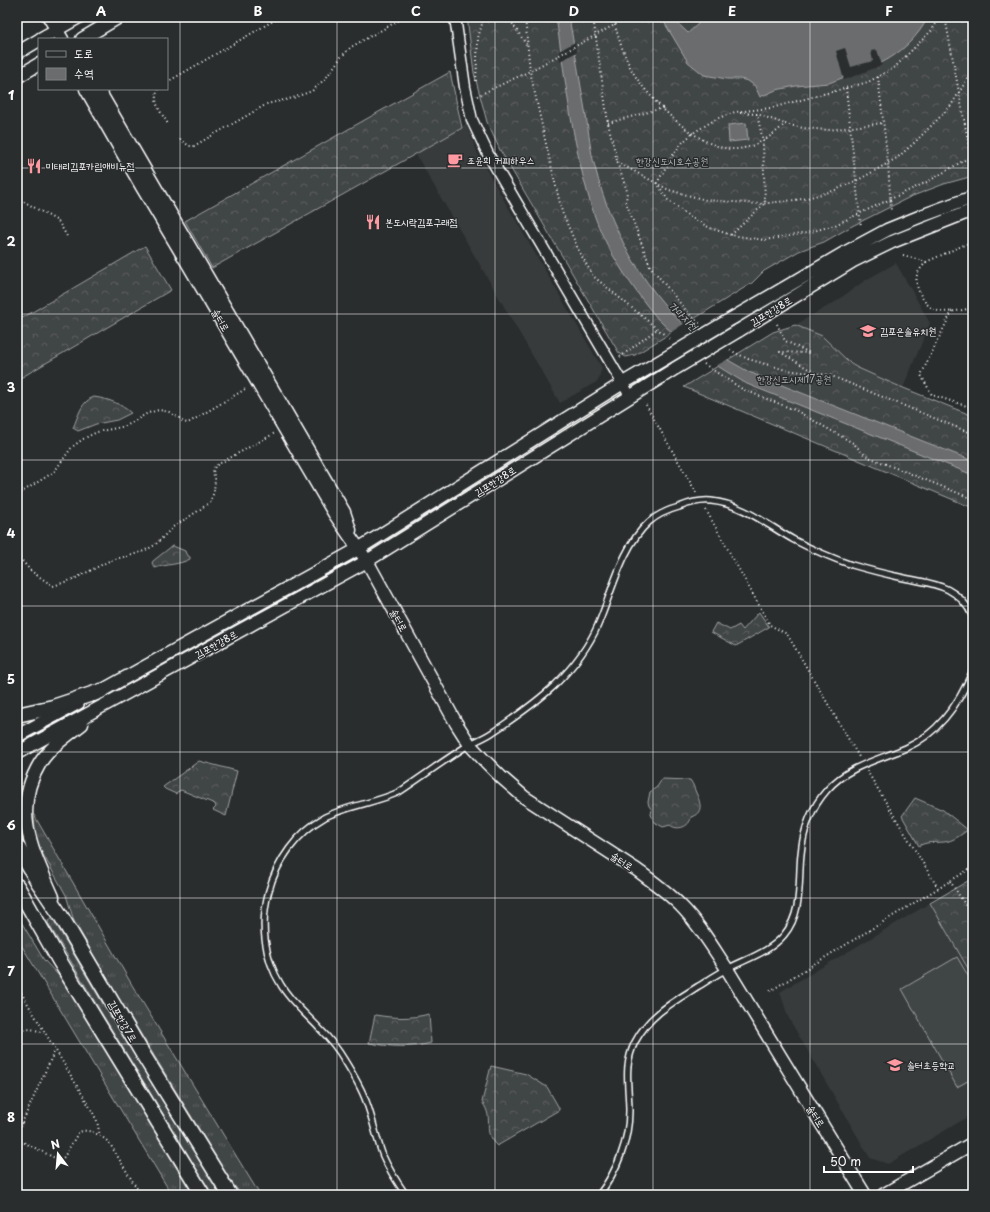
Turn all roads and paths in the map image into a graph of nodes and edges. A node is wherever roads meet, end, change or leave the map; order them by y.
1 (49, 17) edge
2 (79, 17) edge
3 (119, 17) edge
4 (280, 17) edge
5 (405, 17) edge
6 (455, 17) edge
7 (484, 17) edge
8 (508, 17) edge
9 (525, 17) edge
10 (593, 17) edge
11 (613, 17) edge
12 (629, 17) edge
13 (940, 17) edge
14 (945, 17) edge
15 (615, 25) junction
16 (59, 34) edge
17 (596, 35) junction
18 (44, 38) edge
19 (84, 38) edge
20 (38, 40) edge
21 (528, 48) junction
22 (17, 53) edge
23 (38, 65) edge
24 (973, 70) edge
25 (530, 71) junction
26 (17, 77) edge
27 (878, 77) junction
28 (168, 81) edge
29 (476, 86) dead end
30 (846, 88) junction
31 (87, 90) edge
32 (99, 90) edge
33 (158, 90) edge
34 (476, 91) dead end
35 (959, 93) junction
36 (663, 108) junction
37 (735, 112) junction
38 (757, 114) junction
39 (608, 123) junction
40 (883, 123) junction
41 (168, 124) dead end
42 (785, 124) junction
43 (851, 127) junction
44 (694, 133) junction
45 (180, 139) dead end
46 (763, 142) junction
47 (972, 156) edge
48 (617, 162) junction
49 (888, 163) junction
50 (856, 181) junction
51 (657, 183) junction
52 (973, 197) edge
53 (890, 200) junction
54 (765, 203) junction
55 (17, 208) edge
56 (973, 210) edge
57 (891, 211) dead end
58 (859, 214) junction
59 (861, 227) dead end
60 (731, 235) junction
61 (68, 238) dead end
62 (973, 241) edge
63 (903, 255) dead end
64 (926, 262) junction
65 (973, 308) edge
66 (952, 311) junction
67 (777, 324) dead end
68 (704, 328) dead end
69 (657, 329) junction
70 (672, 340) dead end
71 (725, 348) dead end
72 (620, 357) dead end
73 (700, 361) dead end
74 (818, 374) junction
75 (257, 383) junction
76 (623, 383) junction
77 (630, 396) junction
78 (646, 405) dead end
79 (973, 408) edge
80 (284, 427) junction
81 (973, 434) edge
82 (17, 495) edge
83 (973, 499) edge
84 (701, 501) junction
85 (358, 549) junction
86 (17, 555) edge
87 (367, 561) junction
88 (973, 618) edge
89 (973, 670) edge
90 (101, 691) junction
91 (109, 703) junction
92 (17, 715) edge
93 (17, 736) edge
94 (470, 745) junction
95 (17, 752) edge
96 (863, 765) junction
97 (17, 846) edge
98 (973, 867) edge
99 (950, 881) junction
100 (17, 886) edge
101 (938, 888) junction
102 (17, 898) edge
103 (62, 916) junction
104 (973, 917) edge
105 (59, 960) junction
106 (727, 969) junction
107 (17, 986) edge
108 (770, 991) dead end
109 (17, 1033) edge
110 (44, 1033) junction
111 (55, 1050) junction
112 (17, 1122) edge
113 (22, 1124) junction
114 (17, 1134) edge
115 (100, 1136) junction
116 (17, 1139) edge
117 (973, 1143) edge
118 (141, 1195) edge
119 (203, 1195) edge
120 (230, 1195) edge
121 (406, 1195) edge
122 (599, 1195) edge
123 (865, 1195) edge
124 (883, 1195) edge

1 - 16 street
2 - 16 street
3 - 19 street
4 - 28 path
5 - 45 path
6 - 76 street
7 - 29 path
8 - 21 path
9 - 21 path
10 - 17 path
11 - 15 path
12 - 15 path
13 - 27 path
14 - 35 path
15 - 17 path
15 - 36 path
16 - 18 street
17 - 25 path
17 - 39 path
20 - 22 street
21 - 25 path
23 - 26 street
24 - 35 path
25 - 34 path
25 - 69 path
27 - 30 path
27 - 40 path
30 - 37 path
30 - 43 path
31 - 75 street, 솔터로
32 - 85 street, 솔터로
33 - 41 path
35 - 47 path
35 - 49 path
36 - 39 path
36 - 44 path
37 - 38 path
37 - 44 path
38 - 42 path
38 - 46 path
39 - 48 path
40 - 43 path
40 - 49 path
42 - 43 path
42 - 46 path
43 - 50 path
44 - 46 path
44 - 51 path
46 - 54 path
47 - 53 path
48 - 51 path
48 - 68 path
49 - 50 path
49 - 53 path
50 - 54 path
50 - 58 path
51 - 54 path
51 - 60 path
52 - 76 street, 김포한강8로, bridge
53 - 57 path
53 - 58 path
54 - 60 path
55 - 61 path
56 - 77 street, 김포한강8로, bridge
58 - 59 path
58 - 60 path
62 - 64 path
63 - 64 path
64 - 66 path
65 - 66 path
66 - 79 path
67 - 74 path
69 - 70 path
69 - 72 path
71 - 74 path
73 - 83 path
74 - 81 path
75 - 80 street, 솔터로
75 - 82 path
76 - 77 street
76 - 85 street, 김포한강8로
77 - 87 street, 김포한강8로
78 - 84 path
80 - 85 street, 솔터로
80 - 86 path
84 - 88 lane
84 - 94 lane
84 - 96 path
85 - 87 street, 솔터로
85 - 90 street, 김포한강8로
87 - 91 street, 김포한강8로
87 - 94 street, 솔터로
89 - 96 lane
90 - 92 main road
90 - 93 street, 김포한강8로
91 - 95 street, 김포한강8로
91 - 103 street
94 - 106 street, 솔터로
94 - 121 lane
96 - 101 path
96 - 106 lane
97 - 103 main road, 김포한강7로
98 - 99 path
99 - 101 path
99 - 104 path
100 - 105 main road
101 - 108 path
102 - 105 main road
103 - 120 main road, 김포한강7로
105 - 119 main road
106 - 122 lane
106 - 123 street, 솔터로
107 - 110 path
109 - 110 path
110 - 111 path
111 - 113 path
111 - 115 path
112 - 113 path
113 - 114 path
115 - 116 path
115 - 118 path
117 - 124 street

